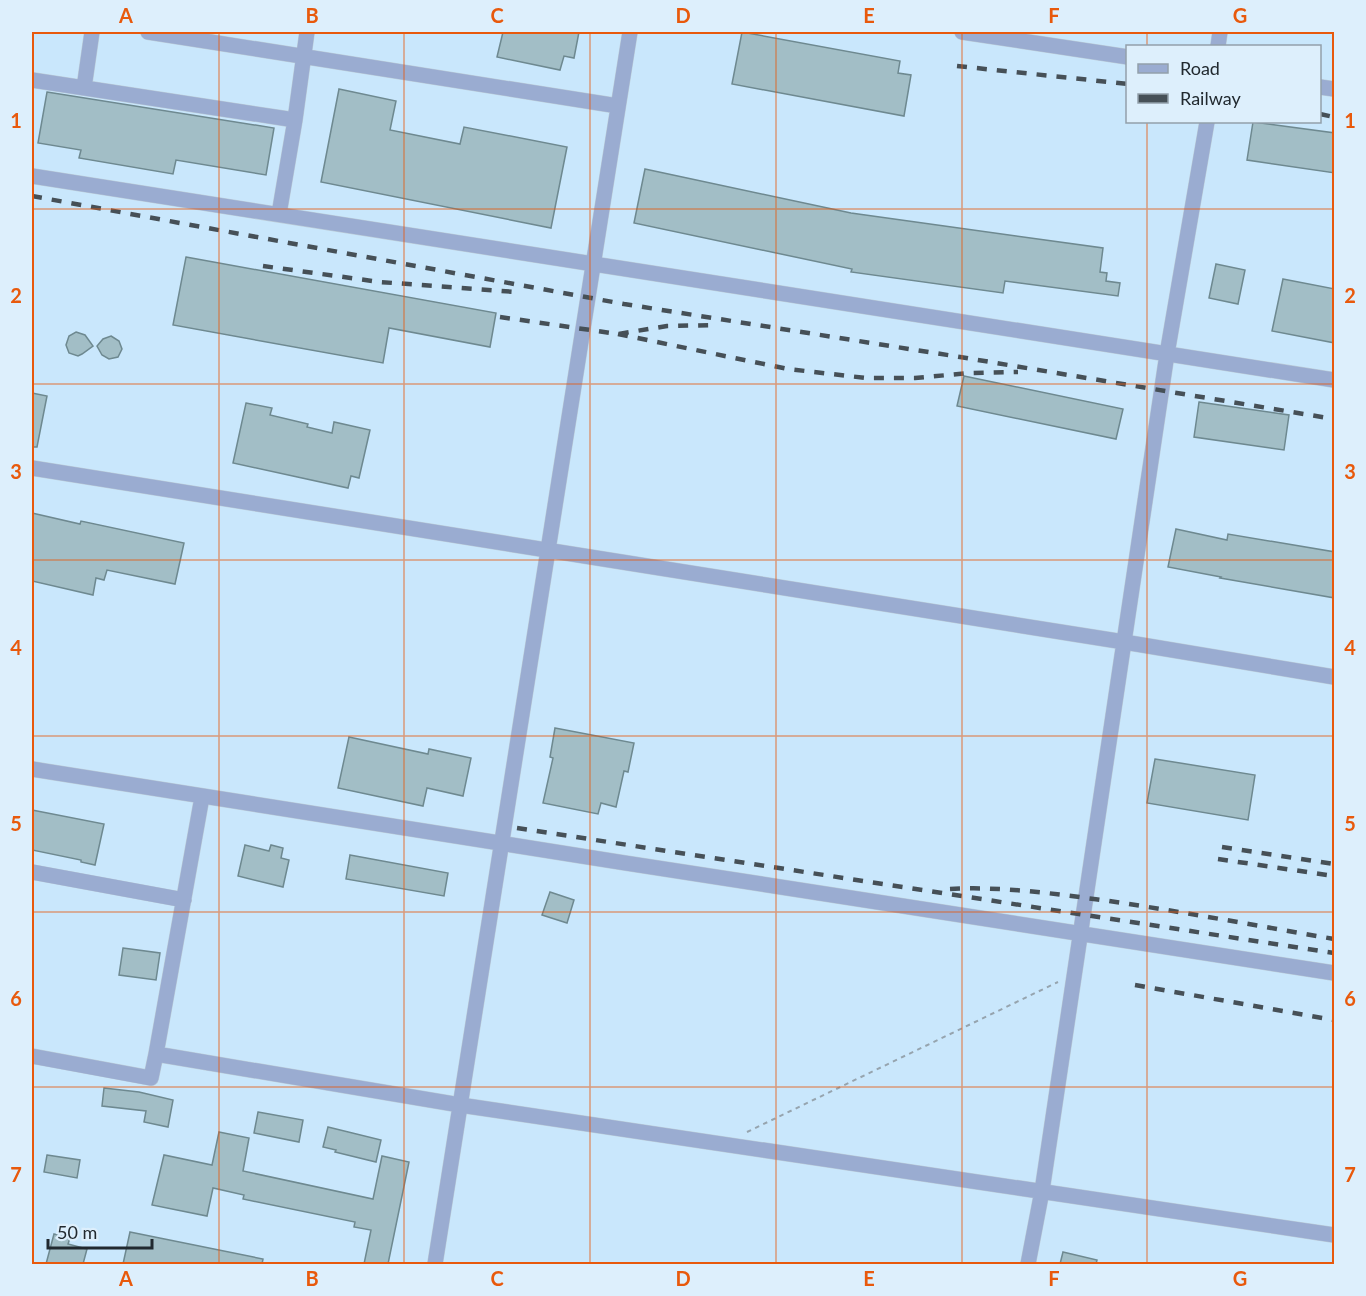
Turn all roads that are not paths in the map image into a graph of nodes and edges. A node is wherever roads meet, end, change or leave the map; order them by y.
1 (92, 32) edge
2 (148, 32) edge
3 (307, 32) edge
4 (630, 32) edge
5 (962, 32) edge
6 (303, 56) junction
7 (1126, 57) edge
8 (32, 80) edge
9 (84, 88) junction
10 (618, 106) junction
11 (295, 120) junction
12 (1207, 123) edge
13 (32, 176) edge
14 (279, 214) junction
15 (594, 264) junction
16 (1167, 354) junction
17 (1335, 380) edge
18 (32, 468) edge
19 (548, 550) junction
20 (1124, 642) junction
21 (1335, 677) edge
22 (32, 769) edge
23 (202, 797) junction
24 (501, 844) junction
25 (32, 872) edge
26 (184, 900) junction
27 (1081, 932) junction
28 (1335, 973) edge
29 (156, 1054) junction
30 (32, 1056) edge
31 (460, 1104) junction
32 (1042, 1191) junction
33 (1335, 1235) edge
34 (435, 1264) edge
35 (1028, 1264) edge

1 - 9 street
2 - 6 street
3 - 6 street
4 - 10 street
5 - 7 street
6 - 10 street
6 - 11 street
8 - 9 street
9 - 11 street
10 - 15 street
11 - 14 street
12 - 16 street
13 - 14 street
14 - 15 street
15 - 16 street
15 - 19 street
16 - 17 street
16 - 20 street
18 - 19 street
19 - 20 street
19 - 24 street
20 - 21 street
20 - 27 street
22 - 23 street
23 - 24 street
23 - 26 street
24 - 27 street
24 - 31 street
25 - 26 street
26 - 29 street
27 - 28 street
27 - 32 street
29 - 30 street
29 - 31 street
31 - 32 street
31 - 34 street
32 - 33 street
32 - 35 street

